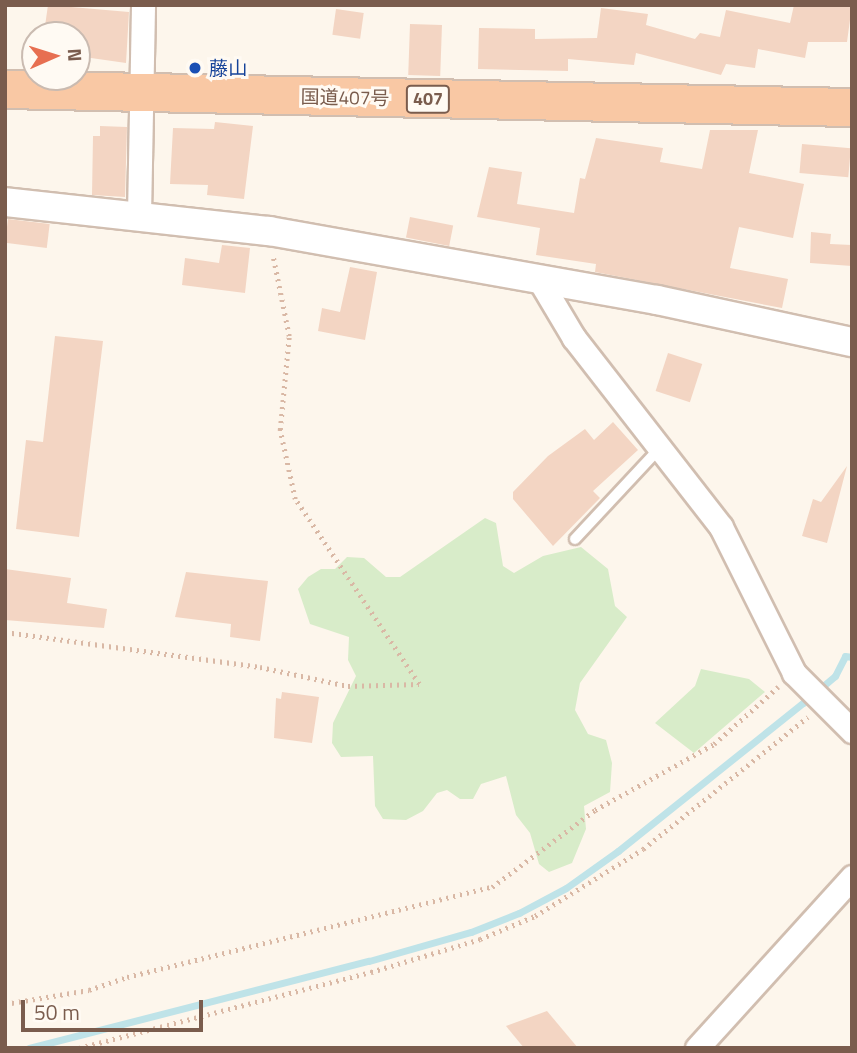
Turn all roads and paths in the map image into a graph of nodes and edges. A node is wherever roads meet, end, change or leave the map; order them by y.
1 (143, 5) edge
2 (5, 89) edge
3 (144, 93) junction
4 (852, 107) edge
5 (5, 202) edge
6 (139, 215) junction
7 (268, 231) junction
8 (540, 281) junction
9 (852, 342) edge
10 (660, 449) junction
11 (575, 539) dead end
12 (5, 632) edge
13 (794, 673) junction
14 (823, 706) junction
15 (852, 731) edge
16 (852, 877) edge
17 (5, 1004) edge
18 (79, 1048) edge
19 (697, 1048) edge

1 - 3 street
2 - 3 highway, 国道407号 / 407
3 - 4 highway, 国道407号 / 407
3 - 6 street
5 - 6 street
6 - 7 street
7 - 8 street
7 - 12 path
8 - 9 street
8 - 10 street
10 - 11 lane
10 - 13 street
13 - 14 street
13 - 17 path
14 - 15 street
14 - 18 path
16 - 19 street

